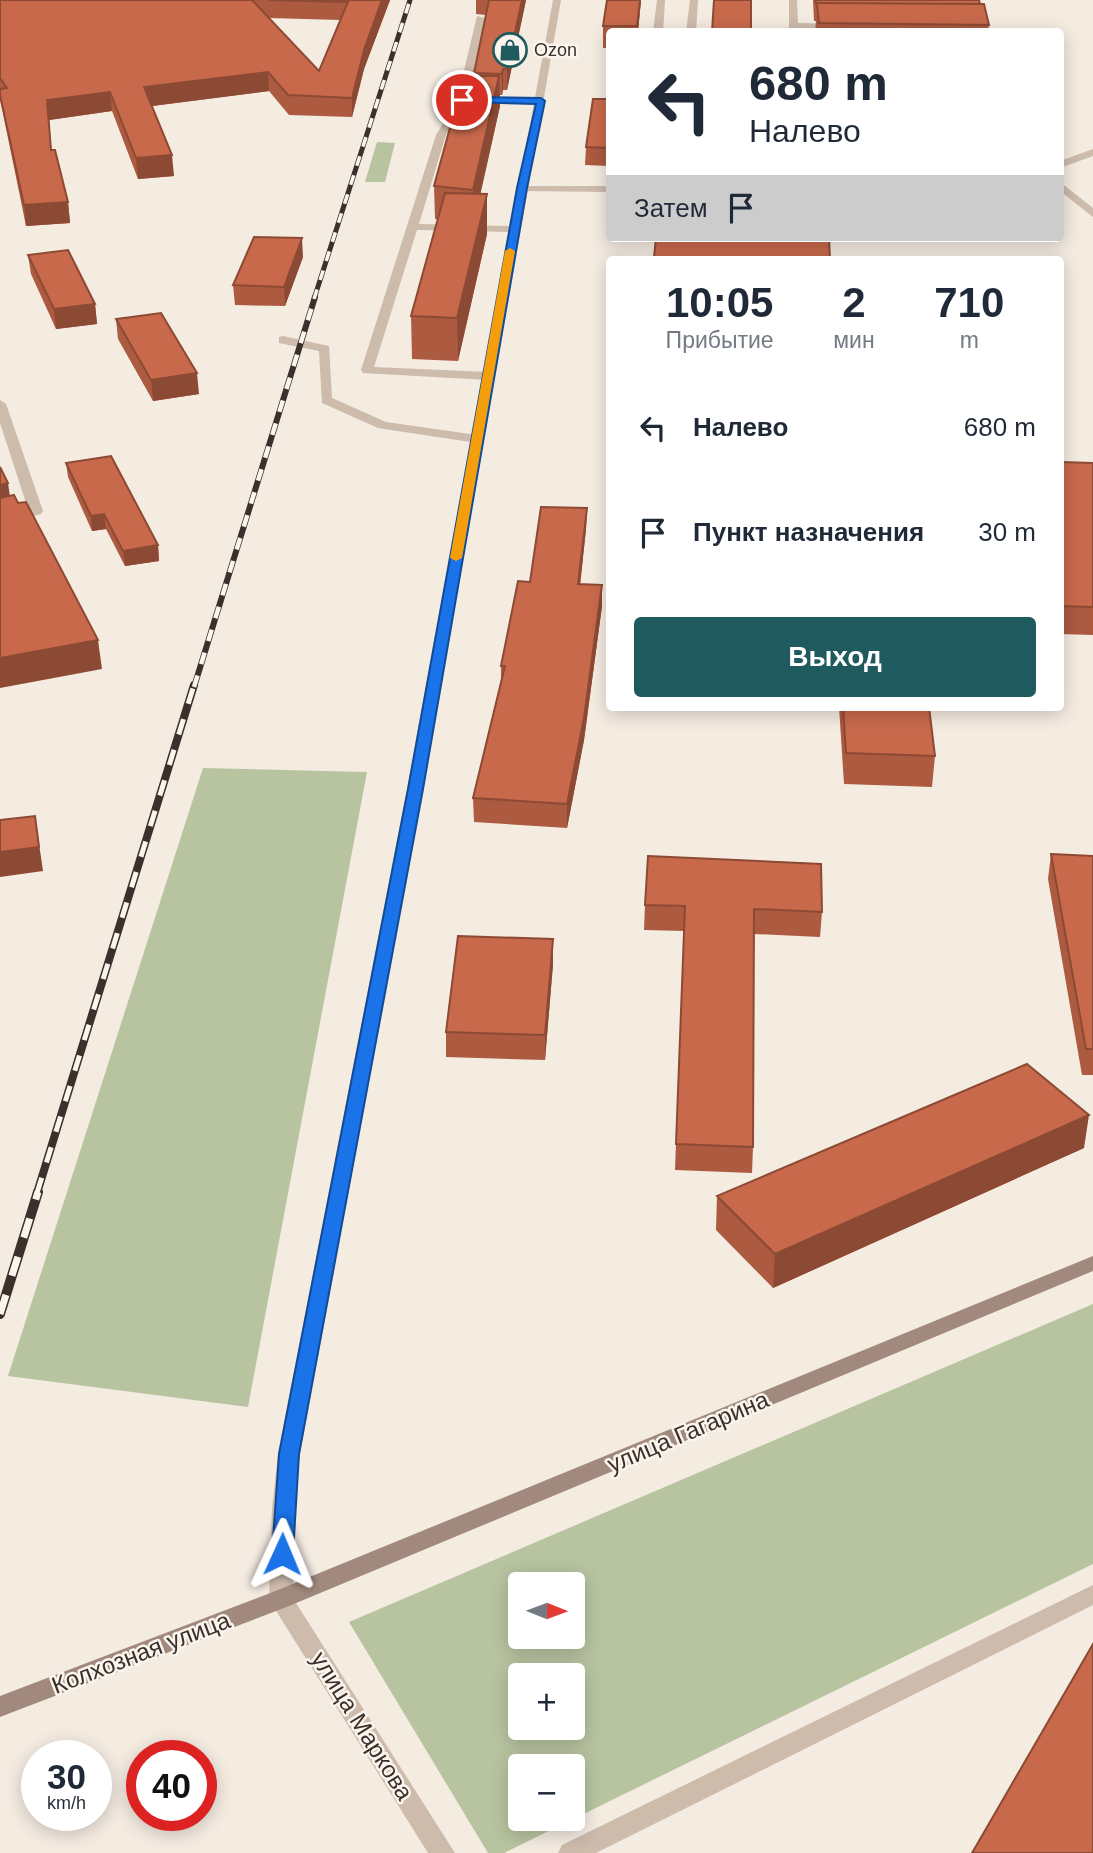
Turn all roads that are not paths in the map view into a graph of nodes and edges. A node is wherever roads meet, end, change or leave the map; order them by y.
1 (557, 0) edge
2 (661, 0) edge
3 (694, 0) edge
4 (793, 0) edge
5 (480, 18) dead end
6 (850, 27) edge
7 (658, 28) edge
8 (691, 28) edge
9 (794, 28) edge
10 (822, 28) edge
11 (462, 100) junction
12 (541, 101) junction
13 (1093, 152) edge
14 (1064, 163) edge
15 (522, 188) junction
16 (606, 189) edge
17 (1064, 189) edge
18 (1093, 214) edge
19 (411, 226) junction
20 (514, 229) junction
21 (283, 340) dead end
22 (488, 376) junction
23 (0, 404) edge
24 (477, 439) junction
25 (0, 520) edge
26 (1093, 1263) edge
27 (1093, 1594) edge
28 (281, 1599) junction
29 (0, 1707) edge
30 (442, 1853) edge
31 (571, 1853) edge

1 - 12 street
2 - 7 street
3 - 8 street
4 - 9 street
5 - 11 street
6 - 10 street
11 - 12 street
11 - 19 street
12 - 15 street
13 - 14 street
15 - 16 street
15 - 20 street
17 - 18 street
19 - 20 street
19 - 22 street
20 - 22 street
21 - 24 street
22 - 24 street
23 - 25 street
24 - 28 street
26 - 28 main road, улица Гагарина
27 - 31 street
28 - 29 main road, Колхозная улица
28 - 30 street, улица Маркова

